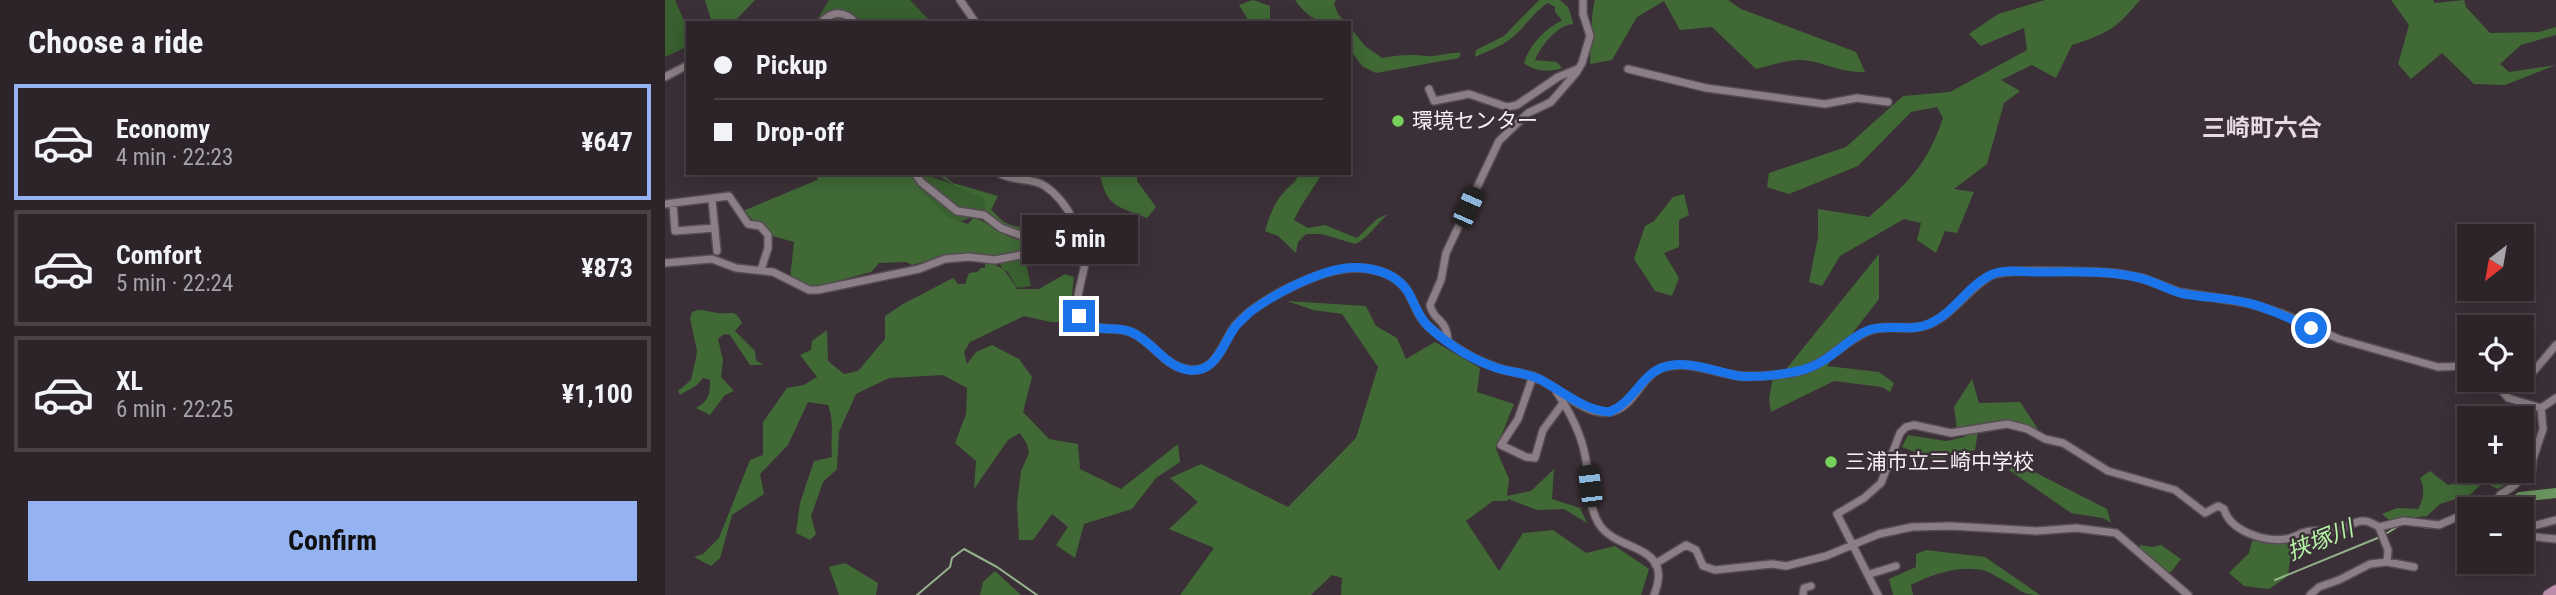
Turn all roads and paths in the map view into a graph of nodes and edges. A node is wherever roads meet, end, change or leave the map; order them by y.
1 (960, 0) edge
2 (1583, 0) edge
3 (823, 21) edge
4 (854, 21) edge
5 (975, 21) edge
6 (686, 66) edge
7 (1579, 68) junction
8 (1628, 69) dead end
9 (665, 77) edge
10 (1429, 89) dead end
11 (1888, 102) dead end
12 (916, 175) edge
13 (1003, 175) edge
14 (712, 200) junction
15 (669, 204) edge
16 (1075, 221) junction
17 (674, 223) junction
18 (665, 224) edge
19 (715, 228) junction
20 (1063, 232) junction
21 (717, 251) dead end
22 (666, 260) edge
23 (761, 270) junction
24 (1448, 341) junction
25 (2556, 345) edge
26 (2457, 367) edge
27 (2534, 371) edge
28 (1533, 376) junction
29 (1553, 388) junction
30 (2503, 392) edge
31 (2556, 398) edge
32 (1563, 403) junction
33 (2541, 408) junction
34 (2499, 497) edge
35 (2457, 517) edge
36 (2556, 520) edge
37 (2534, 525) edge
38 (2379, 527) junction
39 (2534, 538) edge
40 (2556, 539) edge
41 (1854, 543) junction
42 (2387, 562) junction
43 (1655, 564) junction
44 (1896, 566) dead end
45 (2414, 567) dead end
46 (1870, 574) junction
47 (1811, 586) dead end
48 (2556, 590) edge
49 (1654, 595) edge
50 (1803, 595) edge
51 (1878, 595) edge
52 (2188, 595) edge
53 (2310, 595) edge
54 (2548, 595) edge

1 - 5 street
2 - 7 street
3 - 4 street
6 - 9 street
7 - 10 street
7 - 24 street
8 - 11 street
12 - 20 street
13 - 16 street
14 - 15 street
14 - 19 street
14 - 23 street
15 - 17 street
16 - 20 street
16 - 24 street
17 - 18 street
17 - 19 street
19 - 21 street
20 - 23 street
22 - 23 street
24 - 28 street
25 - 27 street
26 - 29 street
28 - 29 street
28 - 32 street
29 - 32 street
30 - 33 street
31 - 33 street
32 - 43 street
33 - 34 street
35 - 38 street
36 - 37 street
38 - 41 street
38 - 42 street
39 - 40 street
41 - 43 street
41 - 46 street
41 - 52 street
42 - 45 street
42 - 53 street
43 - 49 street
44 - 46 street
46 - 51 street
47 - 50 street
48 - 54 main road

